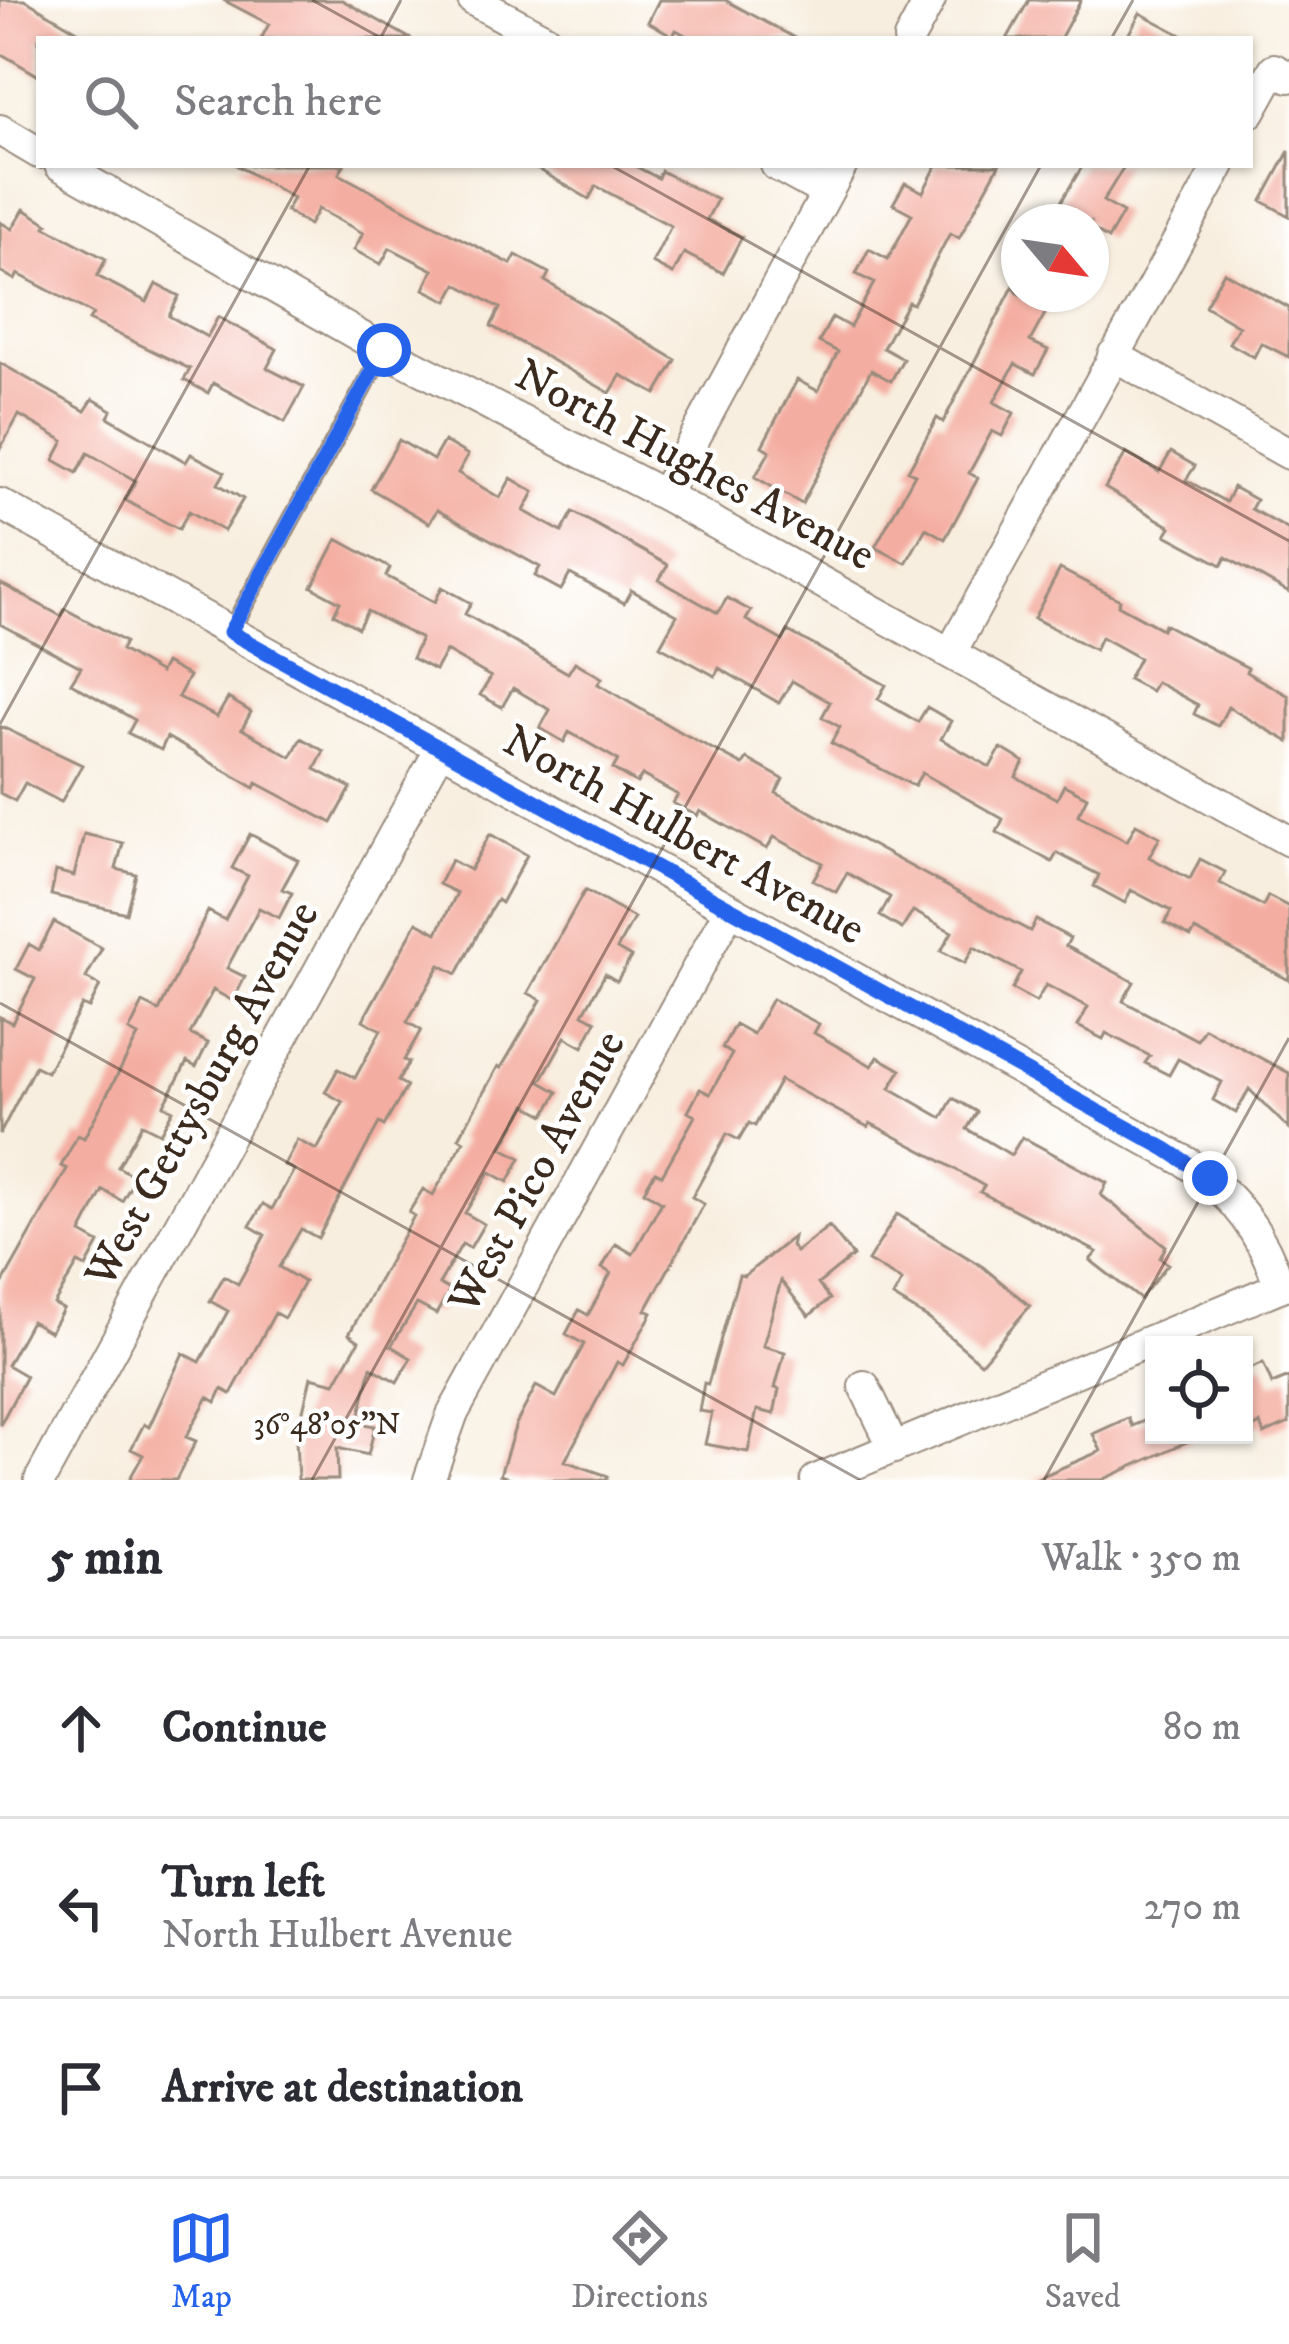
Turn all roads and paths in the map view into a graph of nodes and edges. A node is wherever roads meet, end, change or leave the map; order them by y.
1 (473, 0) edge
2 (930, 0) edge
3 (539, 36) edge
4 (911, 36) edge
5 (1282, 73) edge
6 (1253, 108) edge
7 (0, 130) edge
8 (36, 151) edge
9 (65, 168) edge
10 (781, 168) edge
11 (840, 168) edge
12 (1218, 168) edge
13 (827, 193) junction
14 (384, 350) junction
15 (1113, 355) junction
16 (1289, 454) edge
17 (664, 494) junction
18 (0, 504) edge
19 (230, 632) junction
20 (951, 652) junction
21 (440, 750) junction
22 (1289, 841) edge
23 (730, 909) junction
24 (1285, 1285) edge
25 (864, 1386) dead end
26 (894, 1448) junction
27 (40, 1480) edge
28 (429, 1480) edge
29 (816, 1480) edge

1 - 3 street
2 - 4 street
5 - 6 street
7 - 8 street
9 - 14 street, North Hughes Avenue
10 - 13 street
11 - 13 street
12 - 15 street
13 - 17 street
14 - 17 street, North Hughes Avenue
14 - 19 lane
15 - 16 street
15 - 20 street
17 - 20 street, North Hughes Avenue
18 - 19 street, North Hulbert Avenue
19 - 21 street, North Hulbert Avenue
20 - 22 street, North Hughes Avenue
21 - 23 street, North Hulbert Avenue
21 - 27 street, West Gettysburg Avenue
23 - 24 street, North Hulbert Avenue
23 - 28 street, West Pico Avenue
24 - 26 street
25 - 26 street
26 - 29 street

